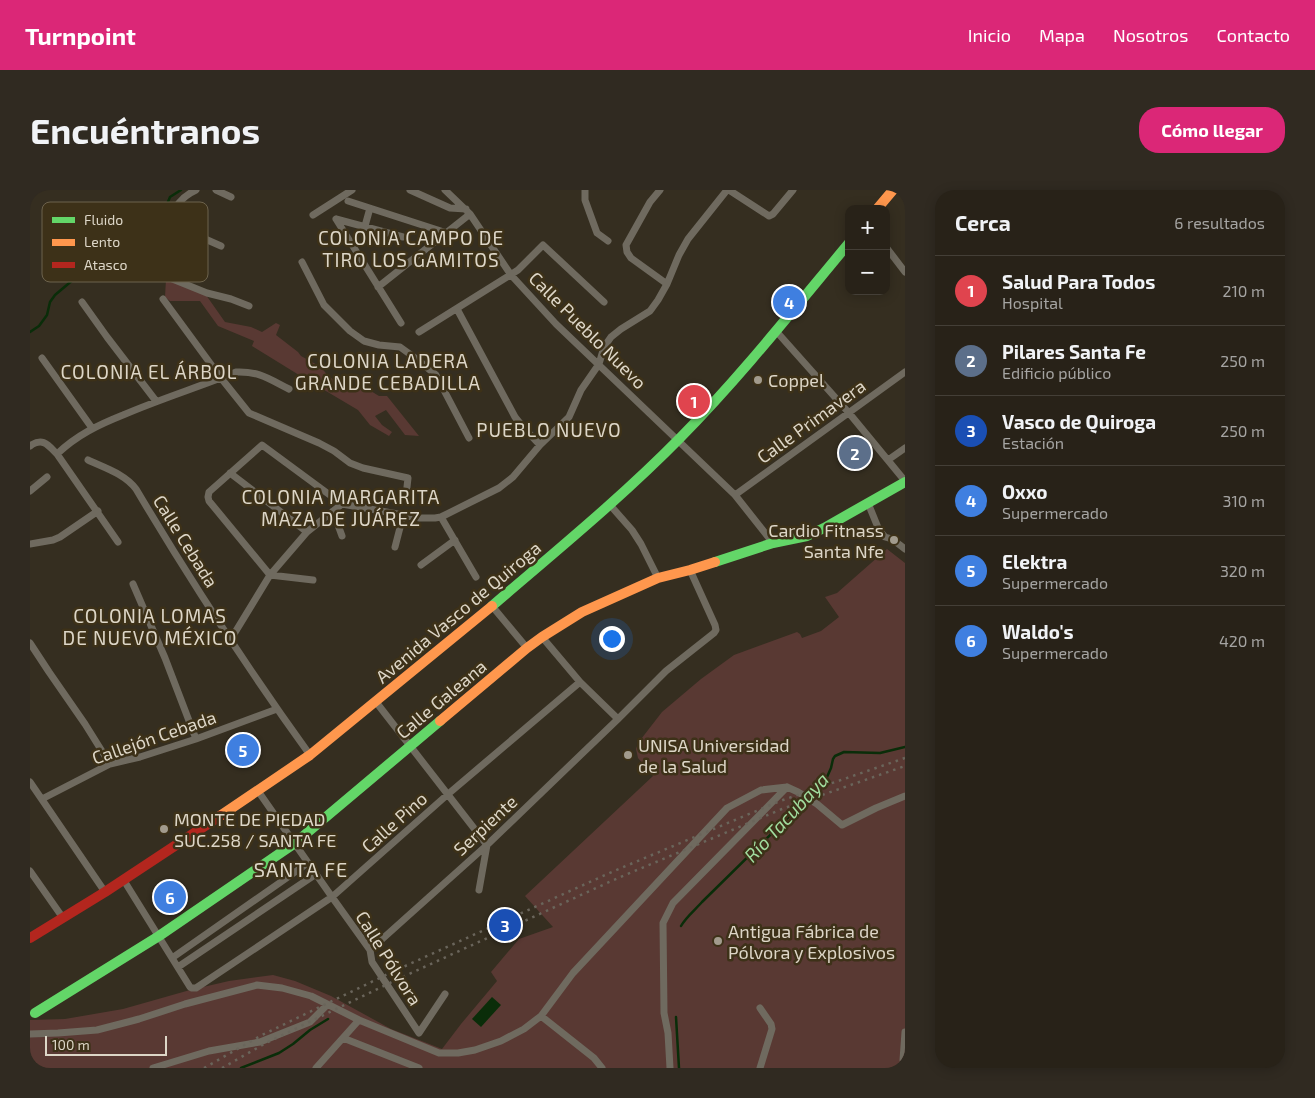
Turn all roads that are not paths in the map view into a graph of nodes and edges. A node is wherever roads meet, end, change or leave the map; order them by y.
1 (196, 190) edge
2 (216, 190) edge
3 (352, 190) edge
4 (410, 190) edge
5 (445, 190) edge
6 (585, 190) edge
7 (660, 190) edge
8 (728, 190) edge
9 (794, 190) edge
10 (891, 191) edge
11 (231, 197) dead end
12 (348, 201) dead end
13 (180, 202) edge
14 (880, 205) edge
15 (370, 208) junction
16 (468, 212) junction
17 (313, 215) dead end
18 (365, 226) junction
19 (447, 233) junction
20 (403, 236) dead end
21 (208, 240) edge
22 (608, 241) dead end
23 (222, 246) dead end
24 (845, 248) edge
25 (888, 250) edge
26 (302, 262) dead end
27 (905, 272) edge
28 (511, 275) junction
29 (180, 282) edge
30 (667, 284) junction
31 (378, 287) junction
32 (163, 299) dead end
33 (82, 302) dead end
34 (604, 302) dead end
35 (249, 306) dead end
36 (457, 309) junction
37 (401, 323) dead end
38 (776, 331) junction
39 (419, 332) dead end
40 (42, 358) dead end
41 (599, 364) junction
42 (905, 372) edge
43 (221, 378) junction
44 (289, 389) dead end
45 (156, 400) junction
46 (849, 412) junction
47 (92, 428) junction
48 (469, 438) dead end
49 (678, 440) junction
50 (540, 444) junction
51 (30, 446) edge
52 (905, 448) edge
53 (58, 454) junction
54 (88, 460) dead end
55 (888, 460) junction
56 (230, 473) junction
57 (47, 477) dead end
58 (905, 481) edge
59 (407, 487) dead end
60 (30, 491) edge
61 (735, 495) junction
62 (868, 503) junction
63 (342, 504) junction
64 (610, 505) junction
65 (98, 512) junction
66 (333, 512) junction
67 (403, 516) junction
68 (441, 517) junction
69 (308, 532) junction
70 (342, 536) dead end
71 (455, 540) junction
72 (118, 542) dead end
73 (773, 542) junction
74 (30, 544) edge
75 (396, 547) dead end
76 (905, 549) edge
77 (421, 565) dead end
78 (690, 570) junction
79 (270, 575) junction
80 (476, 577) dead end
81 (658, 578) junction
82 (313, 580) dead end
83 (133, 584) dead end
84 (492, 606) junction
85 (542, 637) junction
86 (231, 639) junction
87 (30, 643) edge
88 (527, 648) junction
89 (580, 682) junction
90 (376, 702) junction
91 (277, 709) junction
92 (618, 719) junction
93 (196, 739) junction
94 (410, 745) junction
95 (310, 755) junction
96 (110, 764) junction
97 (30, 782) edge
98 (787, 787) junction
99 (258, 791) junction
100 (447, 795) junction
101 (905, 796) edge
102 (42, 799) junction
103 (294, 843) junction
104 (486, 845) junction
105 (308, 863) junction
106 (30, 871) edge
107 (316, 874) junction
108 (123, 879) junction
109 (478, 890) dead end
110 (105, 892) junction
111 (332, 898) junction
112 (231, 916) junction
113 (63, 918) junction
114 (239, 926) junction
115 (159, 936) junction
116 (30, 938) edge
117 (370, 950) junction
118 (172, 958) junction
119 (178, 967) junction
120 (446, 994) dead end
121 (327, 1005) junction
122 (760, 1008) dead end
123 (35, 1013) dead end
124 (541, 1016) junction
125 (359, 1020) junction
126 (905, 1032) edge
127 (30, 1034) edge
128 (343, 1038) junction
129 (153, 1068) edge
130 (316, 1068) edge
131 (419, 1068) edge
132 (602, 1068) edge
133 (670, 1068) edge
134 (760, 1068) edge
135 (905, 1068) edge

1 - 13 street
2 - 11 street
3 - 17 street
4 - 16 street
5 - 16 street, Calle Pueblo Nuevo
6 - 22 street
7 - 30 street
8 - 9 street
8 - 30 street
10 - 14 main road
12 - 15 street
15 - 18 street
15 - 19 street
16 - 19 street
16 - 28 street, Calle Pueblo Nuevo
18 - 20 street
18 - 31 street
19 - 31 street
21 - 23 street
24 - 38 main road, Avenida Vasco de Quiroga
25 - 27 street
26 - 48 street
28 - 34 street
28 - 36 street
28 - 41 street, Calle Pueblo Nuevo
29 - 35 street
30 - 41 street
31 - 37 street
32 - 43 street
33 - 45 street
36 - 39 street
36 - 50 street
38 - 46 street
38 - 49 main road, Avenida Vasco de Quiroga
40 - 47 street
41 - 49 street, Calle Pueblo Nuevo
41 - 50 street
42 - 46 street, Calle Primavera
43 - 44 street
43 - 45 street
43 - 59 street
45 - 47 street
46 - 55 street
46 - 61 street, Calle Primavera
47 - 53 street
49 - 61 street, Calle Pueblo Nuevo
49 - 64 main road, Avenida Vasco de Quiroga
50 - 68 street
51 - 53 street
52 - 55 street
53 - 65 street
54 - 86 street, Calle Cebada
55 - 58 street
56 - 63 street
56 - 69 street
56 - 79 street
57 - 60 street
58 - 62 main road, Calle Galeana
61 - 73 street, Calle Pueblo Nuevo
62 - 73 main road, Calle Galeana
62 - 76 street
63 - 66 street
63 - 67 street
64 - 81 street
64 - 84 main road, Avenida Vasco de Quiroga
65 - 72 street
65 - 74 street
66 - 69 street
66 - 70 street
67 - 68 street
67 - 75 street
68 - 71 street
69 - 79 street
71 - 77 street
71 - 80 street
73 - 78 main road, Calle Galeana
78 - 81 main road, Calle Galeana
78 - 92 street, Serpiente
79 - 82 street
79 - 86 street
81 - 85 main road, Calle Galeana
83 - 93 street
84 - 88 street
84 - 90 main road, Avenida Vasco de Quiroga
85 - 88 main road, Calle Galeana
85 - 89 street
86 - 91 street, Calle Cebada
87 - 96 street
88 - 94 main road, Calle Galeana
89 - 92 street
89 - 100 street, Calle Pino
90 - 94 street
90 - 95 main road, Avenida Vasco de Quiroga
91 - 93 street, Callejón Cebada
91 - 95 street, Calle Cebada
92 - 104 street, Serpiente
93 - 96 street, Callejón Cebada
94 - 100 street
94 - 103 main road, Calle Galeana
95 - 99 main road, Avenida Vasco de Quiroga
96 - 102 street, Callejón Cebada
97 - 102 street
98 - 101 street
98 - 124 street
98 - 133 street
99 - 103 street, Calle Pólvora
99 - 108 main road, Avenida Vasco de Quiroga
100 - 104 street
100 - 111 street, Calle Pino
102 - 110 street
103 - 105 street, Calle Pólvora
103 - 115 main road, Calle Galeana
104 - 109 street
104 - 117 street, Serpiente
105 - 107 street, Calle Pólvora
105 - 112 street
106 - 113 street
107 - 111 street, Calle Pólvora
107 - 114 street
108 - 110 main road, Avenida Vasco de Quiroga
108 - 115 street
110 - 113 main road, Avenida Vasco de Quiroga
111 - 117 street, Calle Pólvora
111 - 119 street, Calle Pino
112 - 114 street
112 - 118 street
113 - 116 main road, Avenida Vasco de Quiroga
114 - 119 street
115 - 118 street
115 - 123 main road, Calle Galeana
117 - 120 street, Calle Pólvora
118 - 119 street
121 - 125 street
121 - 127 street
121 - 129 street
122 - 134 street
124 - 125 street
124 - 132 street
125 - 128 street
126 - 135 street
128 - 130 street
128 - 131 street

